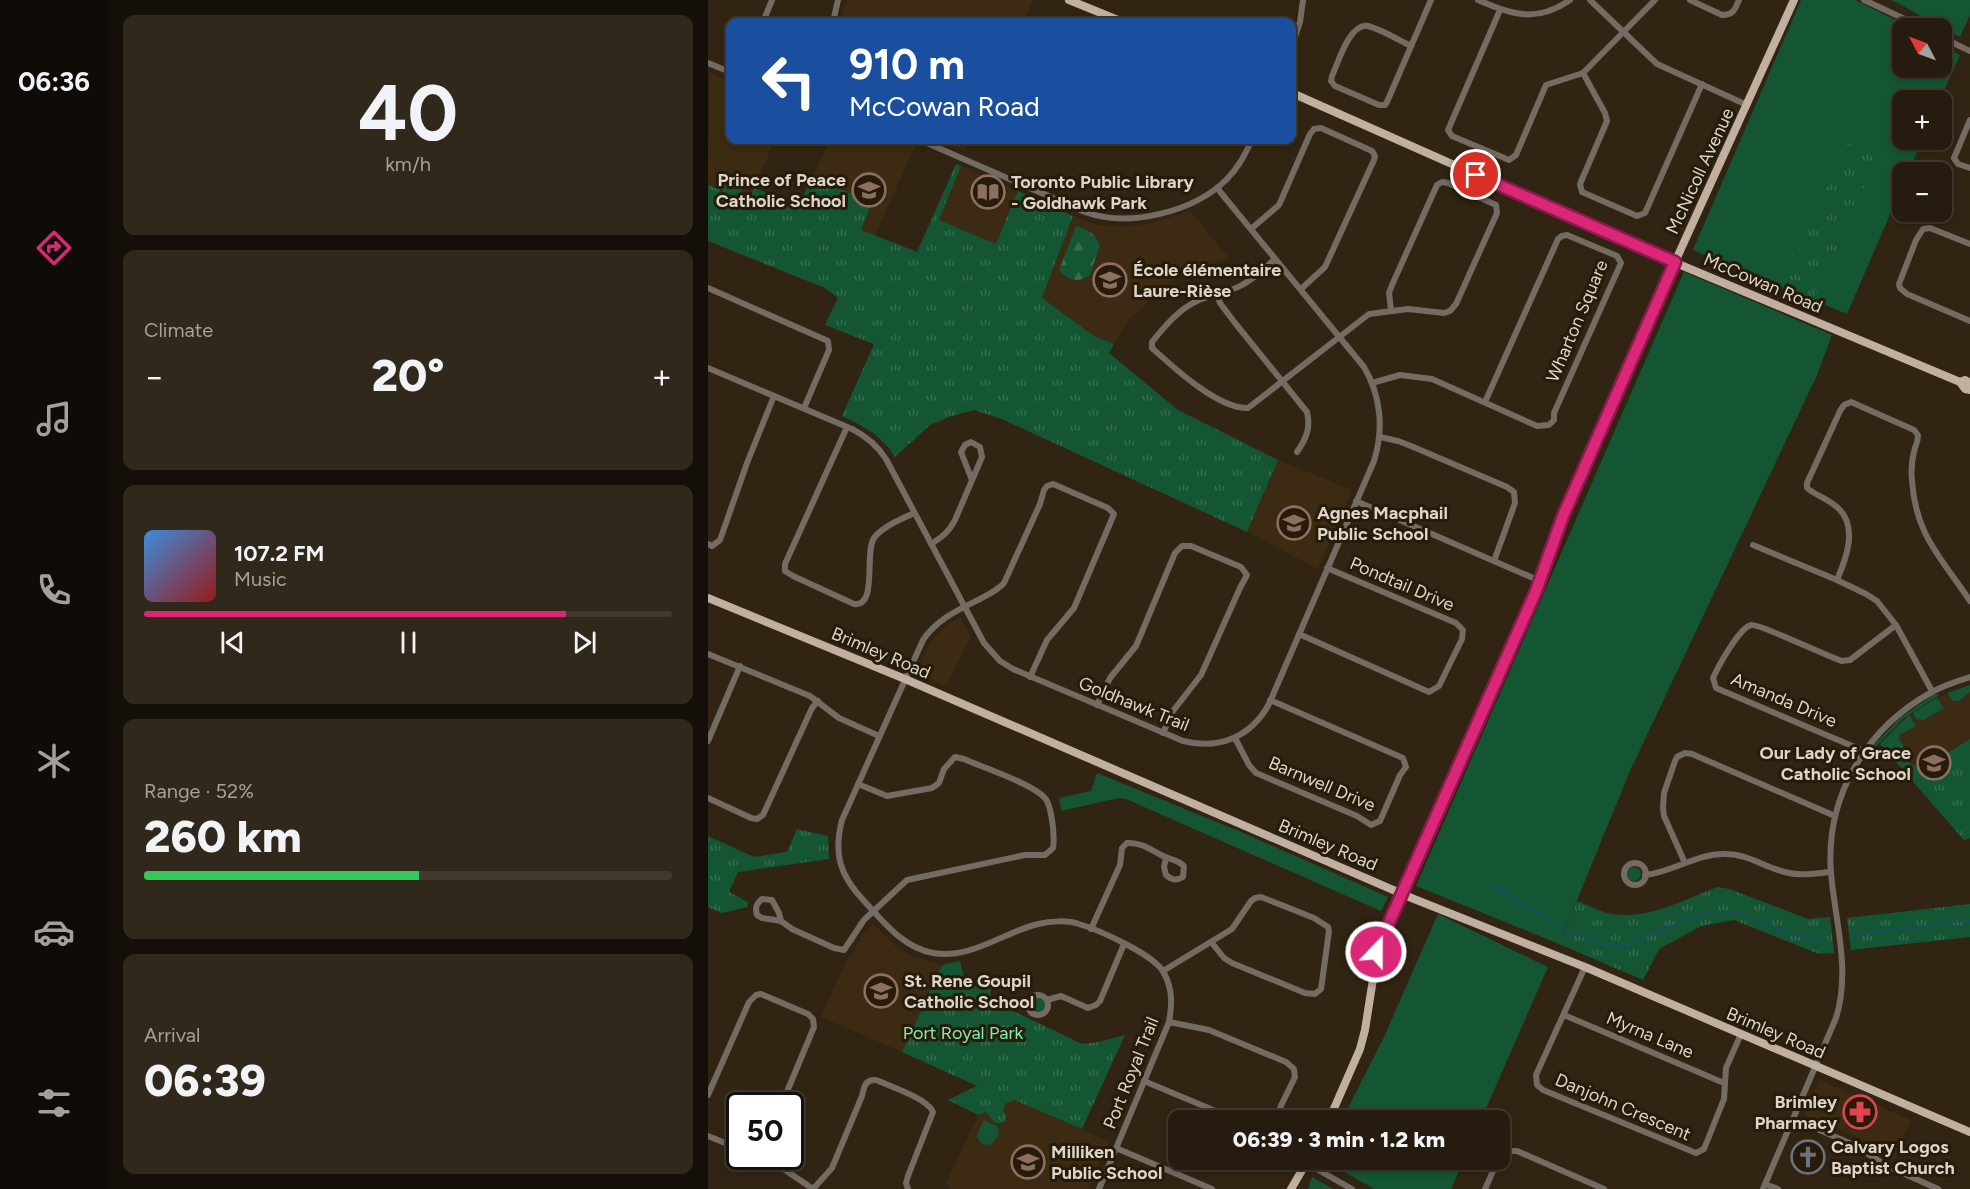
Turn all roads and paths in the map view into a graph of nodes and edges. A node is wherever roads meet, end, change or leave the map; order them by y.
1 (772, 0) edge
2 (838, 0) edge
3 (1069, 0) edge
4 (1303, 0) edge
5 (1431, 0) edge
6 (1478, 0) edge
7 (1570, 0) edge
8 (1590, 0) edge
9 (1655, 0) edge
10 (1690, 0) edge
11 (1739, 0) edge
12 (1794, 0) edge
13 (1864, 0) edge
14 (1500, 10) junction
15 (765, 18) edge
16 (834, 18) edge
17 (1113, 18) edge
18 (1903, 18) edge
19 (1624, 32) junction
20 (1296, 34) edge
21 (1952, 42) edge
22 (1411, 46) junction
23 (1970, 51) edge
24 (708, 63) edge
25 (726, 70) edge
26 (1583, 73) junction
27 (1702, 84) junction
28 (1296, 95) edge
29 (1747, 105) junction
30 (1970, 120) edge
31 (929, 144) edge
32 (1250, 144) edge
33 (1970, 168) edge
34 (1217, 188) junction
35 (1251, 229) junction
36 (1970, 244) edge
37 (1275, 259) junction
38 (1675, 262) junction
39 (708, 288) edge
40 (1301, 289) junction
41 (1217, 294) junction
42 (1391, 310) junction
43 (1970, 321) edge
44 (1339, 336) junction
45 (708, 368) edge
46 (1283, 382) junction
47 (1960, 382) junction
48 (1970, 382) edge
49 (1372, 383) junction
50 (1970, 390) edge
51 (774, 396) junction
52 (1485, 402) junction
53 (804, 408) junction
54 (847, 426) junction
55 (1380, 437) junction
56 (1297, 452) dead end
57 (972, 480) junction
58 (1356, 501) junction
59 (914, 513) junction
60 (708, 544) edge
61 (931, 544) junction
62 (1753, 545) dead end
63 (1494, 561) junction
64 (1328, 568) junction
65 (1837, 580) junction
66 (1540, 581) junction
67 (708, 598) edge
68 (1970, 601) edge
69 (964, 607) junction
70 (1896, 625) junction
71 (1299, 634) junction
72 (708, 654) edge
73 (740, 666) junction
74 (1030, 676) junction
75 (1970, 677) edge
76 (905, 678) junction
77 (1932, 691) junction
78 (1270, 700) junction
79 (818, 701) junction
80 (1097, 705) junction
81 (1163, 733) junction
82 (879, 736) junction
83 (1235, 738) junction
84 (708, 741) edge
85 (1864, 751) junction
86 (858, 784) junction
87 (708, 798) edge
88 (1835, 816) junction
89 (1166, 858) dead end
90 (1685, 863) junction
91 (1831, 872) junction
92 (1645, 875) dead end
93 (1401, 893) junction
94 (873, 912) junction
95 (781, 921) junction
96 (1091, 929) junction
97 (1212, 943) junction
98 (1124, 944) junction
99 (1585, 967) junction
100 (1163, 971) junction
101 (1047, 1000) dead end
102 (1564, 1015) junction
103 (1169, 1022) junction
104 (1741, 1034) junction
105 (1816, 1066) junction
106 (1144, 1081) junction
107 (1724, 1083) junction
108 (787, 1092) edge
109 (708, 1095) edge
110 (1213, 1110) edge
111 (1279, 1110) edge
112 (1333, 1110) edge
113 (1794, 1119) junction
114 (1970, 1132) edge
115 (708, 1136) edge
116 (726, 1143) edge
117 (1116, 1148) junction
118 (1510, 1151) edge
119 (785, 1170) edge
120 (1302, 1170) edge
121 (1321, 1170) edge
122 (1494, 1170) edge
123 (1764, 1186) edge
124 (813, 1189) edge
125 (908, 1189) edge
126 (1099, 1189) edge
127 (1212, 1189) edge
128 (1292, 1189) edge
129 (1352, 1189) edge
130 (1485, 1189) edge
131 (1604, 1189) edge
132 (1778, 1189) edge
133 (1938, 1189) edge

1 - 15 street
2 - 16 street
3 - 17 main road
4 - 20 street
5 - 22 street
6 - 14 street
7 - 14 street
8 - 19 street
9 - 19 street
10 - 11 street
12 - 29 main road, McNicoll Avenue
13 - 18 street
14 - 26 street
19 - 26 street
19 - 27 street
21 - 23 street
22 - 22 street
24 - 25 street
26 - 27 street
27 - 29 street
28 - 38 main road, McCowan Road
29 - 38 main road, McNicoll Avenue
30 - 33 street
31 - 34 street
32 - 34 street
34 - 35 street, Goldhawk Trail
35 - 37 street, Goldhawk Trail
35 - 40 street
36 - 43 street
37 - 40 street, Goldhawk Trail
37 - 41 street
38 - 47 main road, McCowan Road
38 - 66 main road, McNicoll Avenue
39 - 53 street
40 - 44 street, Goldhawk Trail
41 - 46 street
41 - 46 street
42 - 42 street
42 - 44 street
44 - 46 street
44 - 49 street, Goldhawk Trail
45 - 51 street, Goldhawk Trail
46 - 56 street
47 - 48 main road, McCowan Road
47 - 50 main road, McCowan Road
49 - 52 street, Wharton Square
49 - 55 street, Goldhawk Trail
51 - 53 street, Goldhawk Trail
51 - 60 street
52 - 52 street, Wharton Square
53 - 54 street, Goldhawk Trail
54 - 59 street, Goldhawk Trail
54 - 59 street
55 - 58 street, Goldhawk Trail
55 - 63 street
57 - 57 street
57 - 61 street
58 - 63 street
58 - 64 street, Goldhawk Trail
59 - 61 street, Goldhawk Trail
61 - 69 street, Goldhawk Trail
62 - 65 street
63 - 66 street
64 - 71 street, Goldhawk Trail
64 - 71 street, Pondtail Drive
65 - 68 street
65 - 70 street
66 - 93 main road, McNicoll Avenue
67 - 76 main road, Brimley Road
69 - 74 street, Goldhawk Trail
69 - 74 street
69 - 76 street
70 - 77 street
70 - 85 street, Amanda Drive
71 - 78 street, Goldhawk Trail
72 - 73 street
73 - 79 street
73 - 84 street
74 - 80 street, Goldhawk Trail
75 - 77 street
76 - 82 street
76 - 93 main road, Brimley Road
77 - 85 street
78 - 83 street, Goldhawk Trail
78 - 83 street, Barnwell Drive
79 - 82 street
79 - 87 street
80 - 81 street, Goldhawk Trail
80 - 81 street
81 - 83 street, Goldhawk Trail
82 - 86 street
85 - 88 street
86 - 94 street
86 - 94 street
88 - 90 street
88 - 91 street
89 - 96 street
90 - 91 street
90 - 92 street
91 - 105 street
93 - 99 main road, Brimley Road
93 - 112 main road, McNicoll Avenue
94 - 95 street
94 - 96 street
95 - 95 street
96 - 98 street
97 - 97 street
97 - 100 street
98 - 100 street
98 - 101 street
99 - 102 street, Danjohn Crescent
99 - 104 main road, Brimley Road
100 - 103 street, Port Royal Trail
102 - 107 street, Myrna Lane
102 - 107 street, Danjohn Crescent
103 - 106 street, Port Royal Trail
103 - 111 street
104 - 105 main road, Brimley Road
104 - 107 street, Danjohn Crescent
105 - 113 street
105 - 114 main road, Brimley Road
106 - 110 street
106 - 117 street, Port Royal Trail
108 - 109 street
113 - 123 street
113 - 133 street
115 - 116 street
117 - 126 street, Port Royal Trail
117 - 127 street
118 - 131 street
119 - 124 street
120 - 128 main road
121 - 129 street
122 - 130 street
123 - 132 street
124 - 125 street

